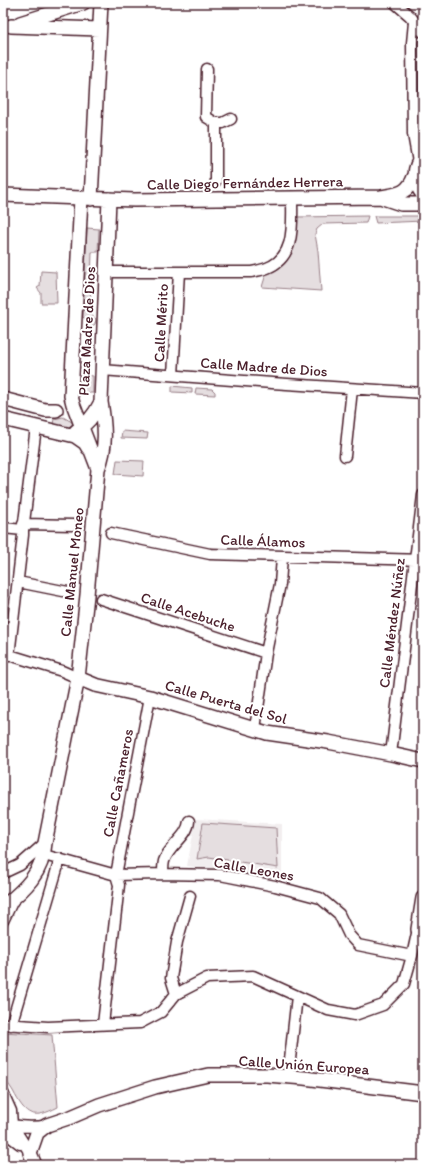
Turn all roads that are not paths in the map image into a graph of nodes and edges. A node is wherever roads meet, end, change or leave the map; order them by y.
1 (84, 3) edge
2 (101, 3) edge
3 (109, 3) edge
4 (395, 3) edge
5 (414, 22) junction
6 (99, 24) junction
7 (7, 27) edge
8 (423, 32) edge
9 (207, 69) dead end
10 (231, 119) dead end
11 (216, 123) junction
12 (420, 159) edge
13 (414, 177) junction
14 (216, 181) dead end
15 (423, 195) edge
16 (3, 196) edge
17 (381, 197) junction
18 (86, 199) junction
19 (292, 199) junction
20 (109, 200) junction
21 (423, 204) edge
22 (106, 272) junction
23 (179, 272) junction
24 (102, 370) junction
25 (173, 375) junction
26 (352, 389) junction
27 (423, 393) edge
28 (3, 399) edge
29 (72, 400) junction
30 (101, 402) junction
31 (34, 407) junction
32 (56, 410) junction
33 (3, 419) edge
34 (33, 426) junction
35 (82, 427) junction
36 (66, 434) junction
37 (93, 456) junction
38 (345, 456) dead end
39 (98, 469) junction
40 (423, 495) edge
41 (73, 525) dead end
42 (23, 527) junction
43 (3, 528) edge
44 (111, 533) dead end
45 (282, 557) junction
46 (419, 560) edge
47 (18, 582) junction
48 (68, 592) dead end
49 (100, 599) dead end
50 (266, 653) junction
51 (5, 656) edge
52 (78, 678) junction
53 (150, 697) junction
54 (255, 729) junction
55 (391, 754) junction
56 (423, 761) edge
57 (189, 821) dead end
58 (45, 849) junction
59 (60, 859) junction
60 (3, 873) edge
61 (163, 874) junction
62 (116, 875) junction
63 (190, 896) dead end
64 (14, 898) junction
65 (423, 898) edge
66 (3, 907) edge
67 (3, 922) edge
68 (421, 930) edge
69 (412, 956) junction
70 (176, 994) junction
71 (298, 996) junction
72 (7, 1024) edge
73 (103, 1024) junction
74 (288, 1077) junction
75 (3, 1093) edge
76 (423, 1093) edge
77 (3, 1115) edge
78 (12, 1125) junction
79 (47, 1125) junction
80 (3, 1130) edge
81 (32, 1159) edge

1 - 7 street
2 - 6 street, Plaza Madre de Dios
3 - 6 street
4 - 5 street
5 - 8 street
5 - 12 street
6 - 7 street
6 - 18 street, Plaza Madre de Dios
9 - 11 street
10 - 11 street
11 - 14 street
12 - 13 street
13 - 15 street
13 - 17 street, Calle Diego Fernández Herrera
16 - 18 street
17 - 19 street, Calle Diego Fernández Herrera
17 - 21 street, Calle Diego Fernández Herrera
18 - 20 street
18 - 29 street, Plaza Madre de Dios
19 - 20 street, Calle Diego Fernández Herrera
19 - 23 street, Calle Mérito
20 - 22 street, Plaza Madre de Dios
22 - 23 street, Calle Mérito
22 - 24 street, Plaza Madre de Dios
23 - 25 street, Calle Mérito
24 - 25 street, Calle Madre de Dios
24 - 30 street, Plaza Madre de Dios
25 - 26 street, Calle Madre de Dios
26 - 27 street, Calle Madre de Dios
26 - 38 street
28 - 31 street
29 - 30 street, Plaza Madre de Dios
29 - 32 street
29 - 35 street
30 - 35 street
30 - 39 street
31 - 32 street
31 - 34 street
32 - 34 street
33 - 34 street
34 - 36 street
34 - 42 street
35 - 36 street
35 - 37 street
36 - 37 street
37 - 39 street
39 - 52 street, Calle Manuel Moneo
40 - 46 street, Calle Méndez Núñez
41 - 42 street
42 - 43 street
42 - 47 street
44 - 45 street, Calle Álamos
45 - 46 street, Calle Álamos
45 - 50 street
46 - 55 street, Calle Méndez Núñez
47 - 48 street
47 - 51 street
49 - 50 street, Calle Acebuche
50 - 54 street
51 - 52 street
52 - 53 street, Calle Puerta del Sol
52 - 58 street, Calle Manuel Moneo
53 - 54 street, Calle Puerta del Sol
53 - 62 street, Calle Cañameros
54 - 55 street, Calle Puerta del Sol
55 - 56 street, Calle Puerta del Sol
57 - 61 street
58 - 59 street, Calle Leones
58 - 60 street
58 - 64 street, Calle Manuel Moneo
59 - 62 street, Calle Leones
59 - 72 street
61 - 62 street, Calle Leones
61 - 69 street, Calle Leones
62 - 73 street, Calle Cañameros
63 - 70 street
64 - 66 street, Calle Manuel Moneo
64 - 67 street
65 - 68 street
68 - 69 street
69 - 71 street
70 - 71 street
70 - 73 street
71 - 74 street
72 - 73 street
74 - 76 street, Calle Unión Europea
74 - 79 street, Calle Unión Europea
75 - 78 street
77 - 78 street
78 - 79 street, Calle Unión Europea
78 - 81 street
79 - 81 street
80 - 81 street

